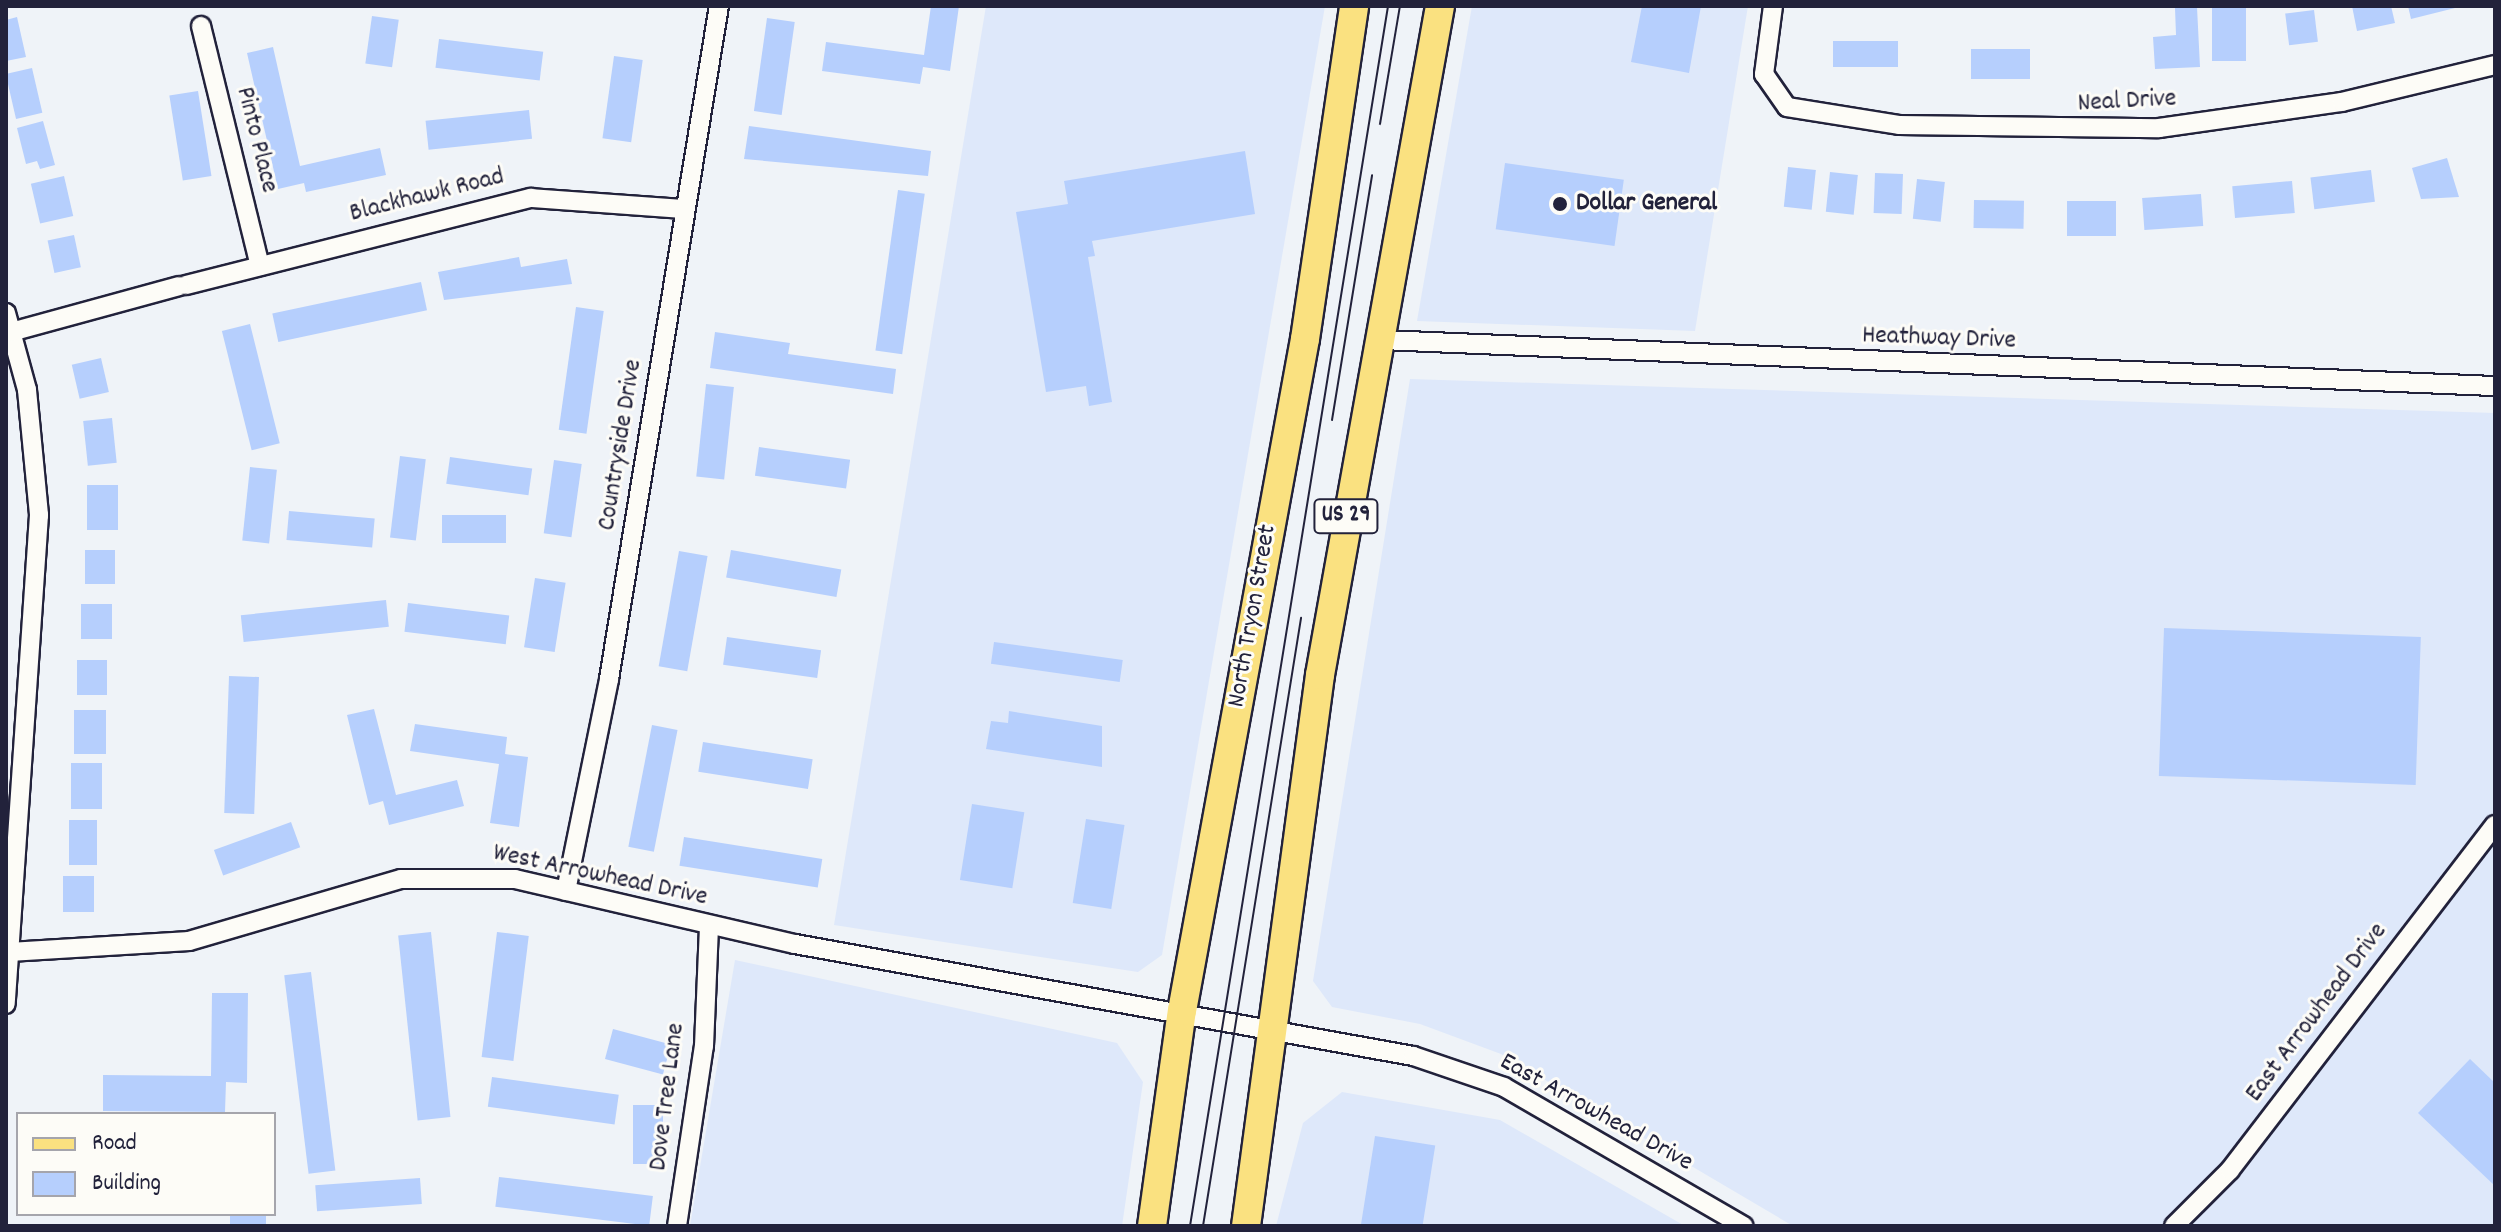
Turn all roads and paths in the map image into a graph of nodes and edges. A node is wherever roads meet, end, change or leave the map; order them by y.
1 (719, 6) edge
2 (1354, 6) edge
3 (1440, 6) edge
4 (1773, 6) edge
5 (201, 26) dead end
6 (2495, 65) edge
7 (685, 209) junction
8 (260, 266) junction
9 (8, 322) edge
10 (1382, 340) junction
11 (2495, 386) edge
12 (2495, 825) edge
13 (566, 891) junction
14 (709, 926) junction
15 (10, 952) junction
16 (6, 1004) edge
17 (1182, 1011) junction
18 (1277, 1029) junction
19 (677, 1226) edge
20 (1152, 1226) edge
21 (1246, 1226) edge
22 (1744, 1226) edge
23 (2174, 1226) edge

1 - 7 street, Countryside Drive
2 - 17 main road, North Tryon Street / US 29
3 - 10 main road, US 29
4 - 6 street, Neal Drive
5 - 8 street, Pinto Place
7 - 8 street, Blackhawk Road
7 - 13 street, Countryside Drive
8 - 9 street, Blackhawk Road
9 - 15 street
10 - 11 street, Heathway Drive
10 - 18 main road, US 29
12 - 23 street, East Arrowhead Drive
13 - 14 street, West Arrowhead Drive
13 - 15 street, West Arrowhead Drive
14 - 17 street, West Arrowhead Drive
14 - 19 street, Dove Tree Lane
15 - 16 street
17 - 18 street, East Arrowhead Drive
17 - 20 main road, North Tryon Street / US 29
18 - 21 main road, US 29
18 - 22 street, East Arrowhead Drive

